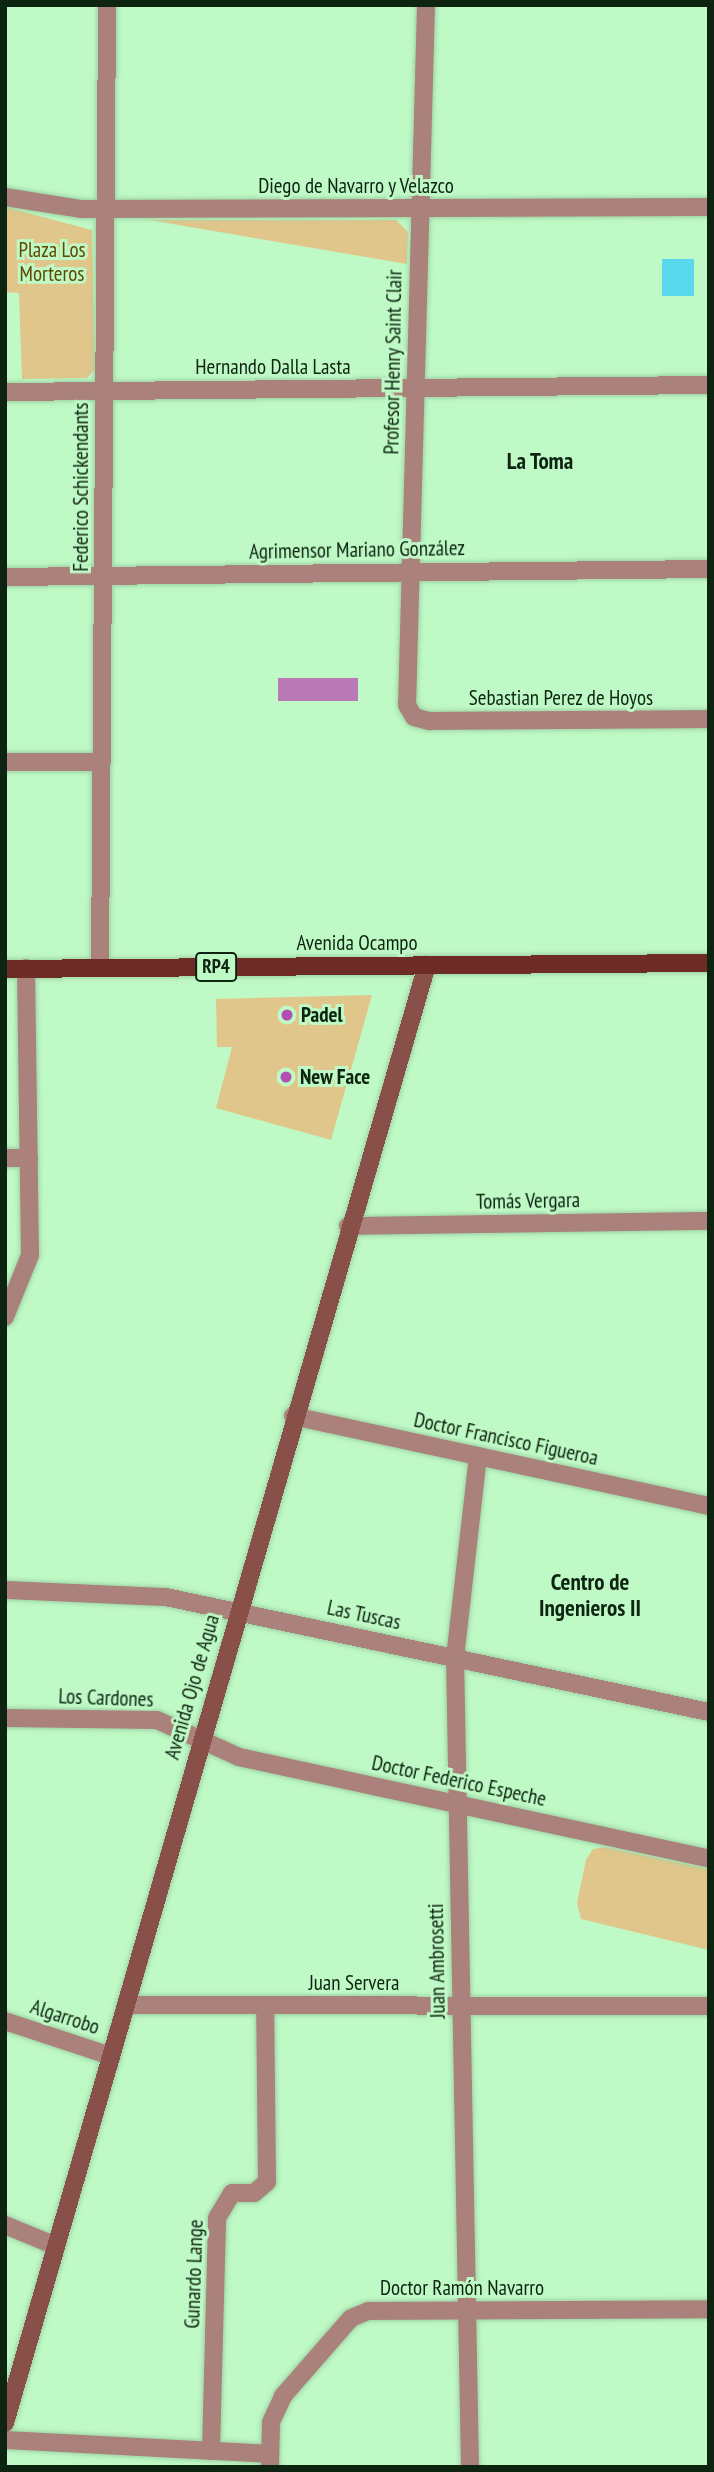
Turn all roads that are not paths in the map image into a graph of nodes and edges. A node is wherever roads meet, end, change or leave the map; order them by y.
1 (107, 5) edge
2 (426, 5) edge
3 (5, 197) edge
4 (709, 207) edge
5 (104, 209) junction
6 (419, 209) junction
7 (709, 384) edge
8 (414, 388) junction
9 (103, 391) junction
10 (5, 392) edge
11 (709, 569) edge
12 (411, 572) junction
13 (5, 577) edge
14 (104, 577) junction
15 (414, 717) joint
16 (709, 719) edge
17 (5, 762) edge
18 (102, 762) junction
19 (709, 963) edge
20 (427, 965) junction
21 (26, 968) junction
22 (100, 968) junction
23 (5, 969) edge
24 (5, 1158) edge
25 (29, 1158) junction
26 (709, 1221) edge
27 (348, 1226) junction
28 (5, 1317) edge
29 (293, 1416) junction
30 (478, 1456) junction
31 (709, 1506) edge
32 (5, 1590) edge
33 (237, 1610) junction
34 (455, 1658) junction
35 (709, 1712) edge
36 (5, 1718) edge
37 (200, 1743) junction
38 (457, 1804) junction
39 (709, 1860) edge
40 (126, 2005) junction
41 (265, 2005) junction
42 (461, 2006) junction
43 (709, 2006) edge
44 (5, 2021) edge
45 (111, 2056) junction
46 (5, 2225) edge
47 (56, 2246) junction
48 (709, 2309) edge
49 (470, 2311) junction
50 (5, 2423) edge
51 (5, 2440) edge
52 (211, 2451) junction
53 (269, 2460) edge
54 (470, 2467) edge

1 - 5 street, Federico Schickendants
2 - 6 street, Profesor Henry Saint Clair
3 - 5 street, Diego de Navarro y Velazco
4 - 6 street, Diego de Navarro y Velazco
5 - 6 street, Diego de Navarro y Velazco
5 - 9 street, Federico Schickendants
6 - 8 street, Profesor Henry Saint Clair
7 - 8 street, Hernando Dalla Lasta
8 - 9 street, Hernando Dalla Lasta
8 - 12 street, Profesor Henry Saint Clair
9 - 10 street, Hernando Dalla Lasta
9 - 14 street, Federico Schickendants
11 - 12 street, Agrimensor Mariano González
12 - 14 street, Agrimensor Mariano González
12 - 15 street, Profesor Henry Saint Clair
13 - 14 street, Agrimensor Mariano González
14 - 18 street, Federico Schickendants
15 - 16 street, Sebastian Perez de Hoyos
17 - 18 street
18 - 22 street, Federico Schickendants
19 - 20 main road, Avenida Ocampo / RP4
20 - 22 main road, Avenida Ocampo / RP4
20 - 27 main road, Avenida Ojo de Agua
21 - 22 main road, Avenida Ocampo / RP4
21 - 23 main road, Avenida Ocampo / RP4
21 - 25 street
24 - 25 street
25 - 28 street
26 - 27 street, Tomás Vergara
27 - 29 main road, Avenida Ojo de Agua
29 - 30 street, Doctor Francisco Figueroa
29 - 33 main road, Avenida Ojo de Agua
30 - 31 street, Doctor Francisco Figueroa
30 - 34 street, Juan Ambrosetti
32 - 33 street, Las Tuscas
33 - 34 street, Las Tuscas
33 - 37 main road, Avenida Ojo de Agua
34 - 35 street, Las Tuscas
34 - 38 street, Juan Ambrosetti
36 - 37 street, Los Cardones
37 - 38 street, Doctor Federico Espeche
37 - 40 main road, Avenida Ojo de Agua
38 - 39 street, Doctor Federico Espeche
38 - 42 street, Juan Ambrosetti
40 - 41 street, Juan Servera
40 - 45 main road, Avenida Ojo de Agua
41 - 42 street, Juan Servera
41 - 52 street, Gunardo Lange
42 - 43 street, Juan Servera
42 - 49 street, Juan Ambrosetti
44 - 45 street, Algarrobo
45 - 47 main road, Avenida Ojo de Agua
46 - 47 street
47 - 50 main road, Avenida Ojo de Agua
48 - 49 street, Doctor Ramón Navarro
49 - 53 street, Doctor Ramón Navarro
49 - 54 street, Juan Ambrosetti
51 - 52 street, Doctor Ramón Navarro
52 - 53 street, Doctor Ramón Navarro

